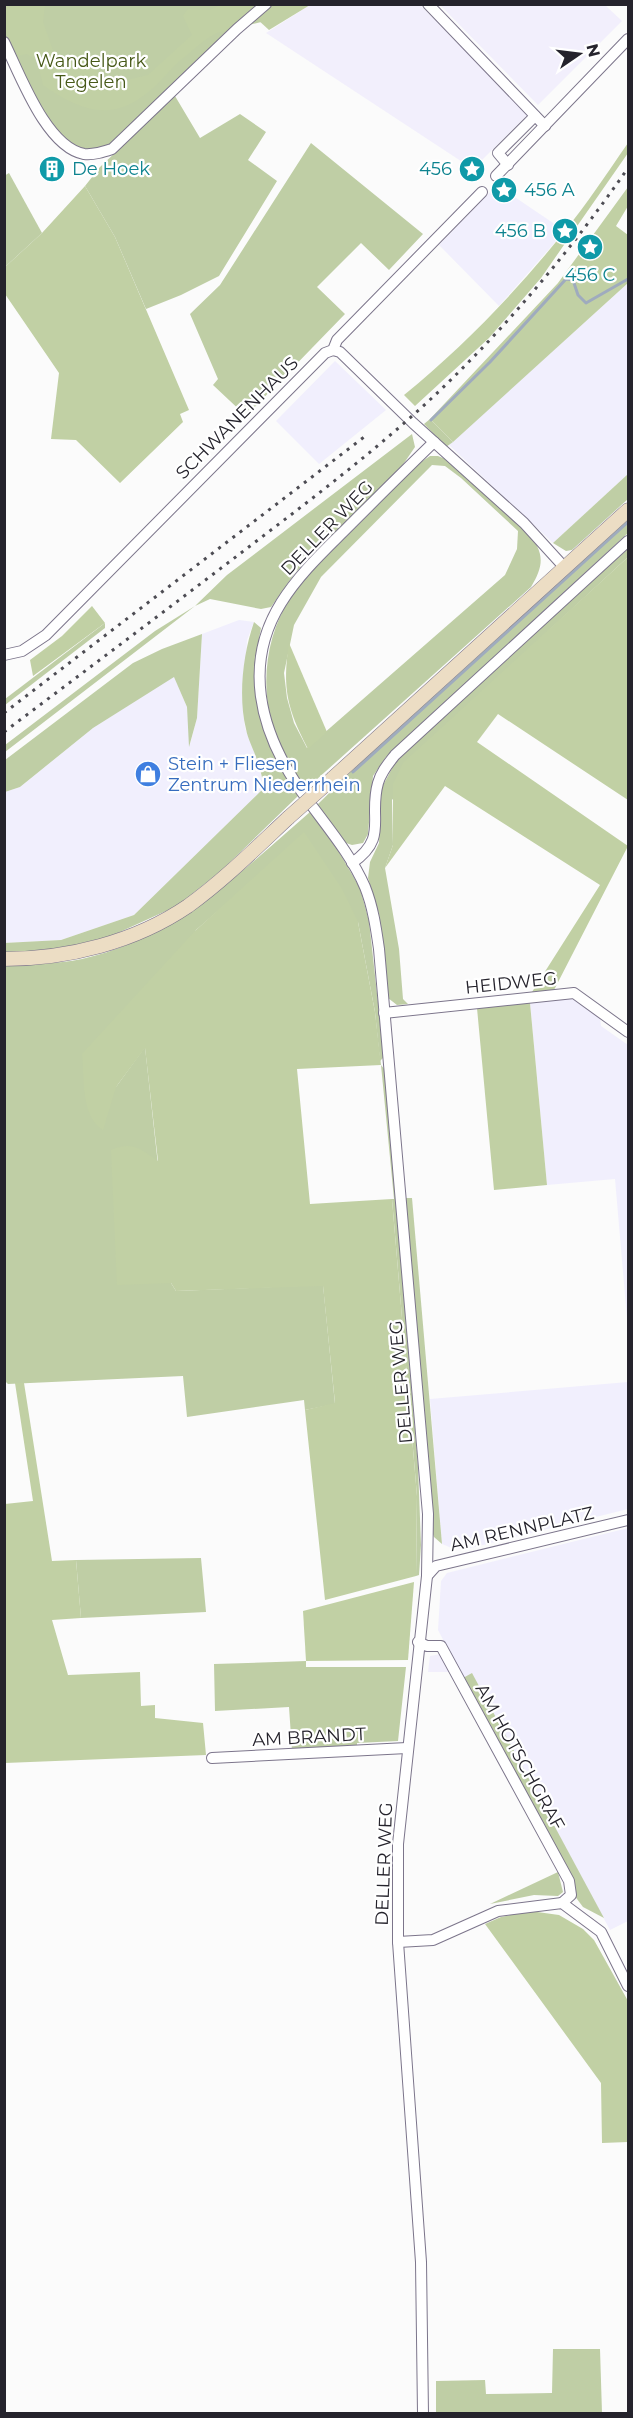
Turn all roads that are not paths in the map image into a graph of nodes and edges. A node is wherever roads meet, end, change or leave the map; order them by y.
1 (266, 4) edge
2 (428, 4) edge
3 (628, 39) edge
4 (4, 42) edge
5 (535, 116) junction
6 (545, 126) junction
7 (508, 165) junction
8 (496, 177) dead end
9 (482, 192) dead end
10 (333, 350) junction
11 (434, 442) junction
12 (628, 510) edge
13 (628, 541) edge
14 (565, 568) junction
15 (4, 655) edge
16 (352, 862) junction
17 (4, 959) edge
18 (384, 1013) junction
19 (628, 1032) edge
20 (628, 1520) edge
21 (427, 1576) junction
22 (418, 1642) junction
23 (407, 1748) junction
24 (212, 1758) dead end
25 (562, 1903) junction
26 (398, 1942) junction
27 (628, 1986) edge
28 (423, 2414) edge

1 - 4 street
2 - 5 street
3 - 6 street
5 - 6 street
5 - 7 street
6 - 7 street
7 - 8 street
9 - 10 street, SCHWANENHAUS
10 - 11 street
10 - 15 street, SCHWANENHAUS
11 - 14 street
11 - 16 street, DELLER WEG
12 - 14 main road
13 - 16 street
14 - 17 main road, bridge
16 - 18 street, DELLER WEG
18 - 19 street, HEIDWEG
18 - 21 street, DELLER WEG
20 - 21 street, AM RENNPLATZ
21 - 22 street, DELLER WEG
22 - 23 street, DELLER WEG
22 - 25 street, AM HOTSCHGRAF
23 - 24 street, AM BRANDT
23 - 26 street, DELLER WEG
25 - 26 street
25 - 27 street
26 - 28 street, DELLER WEG

